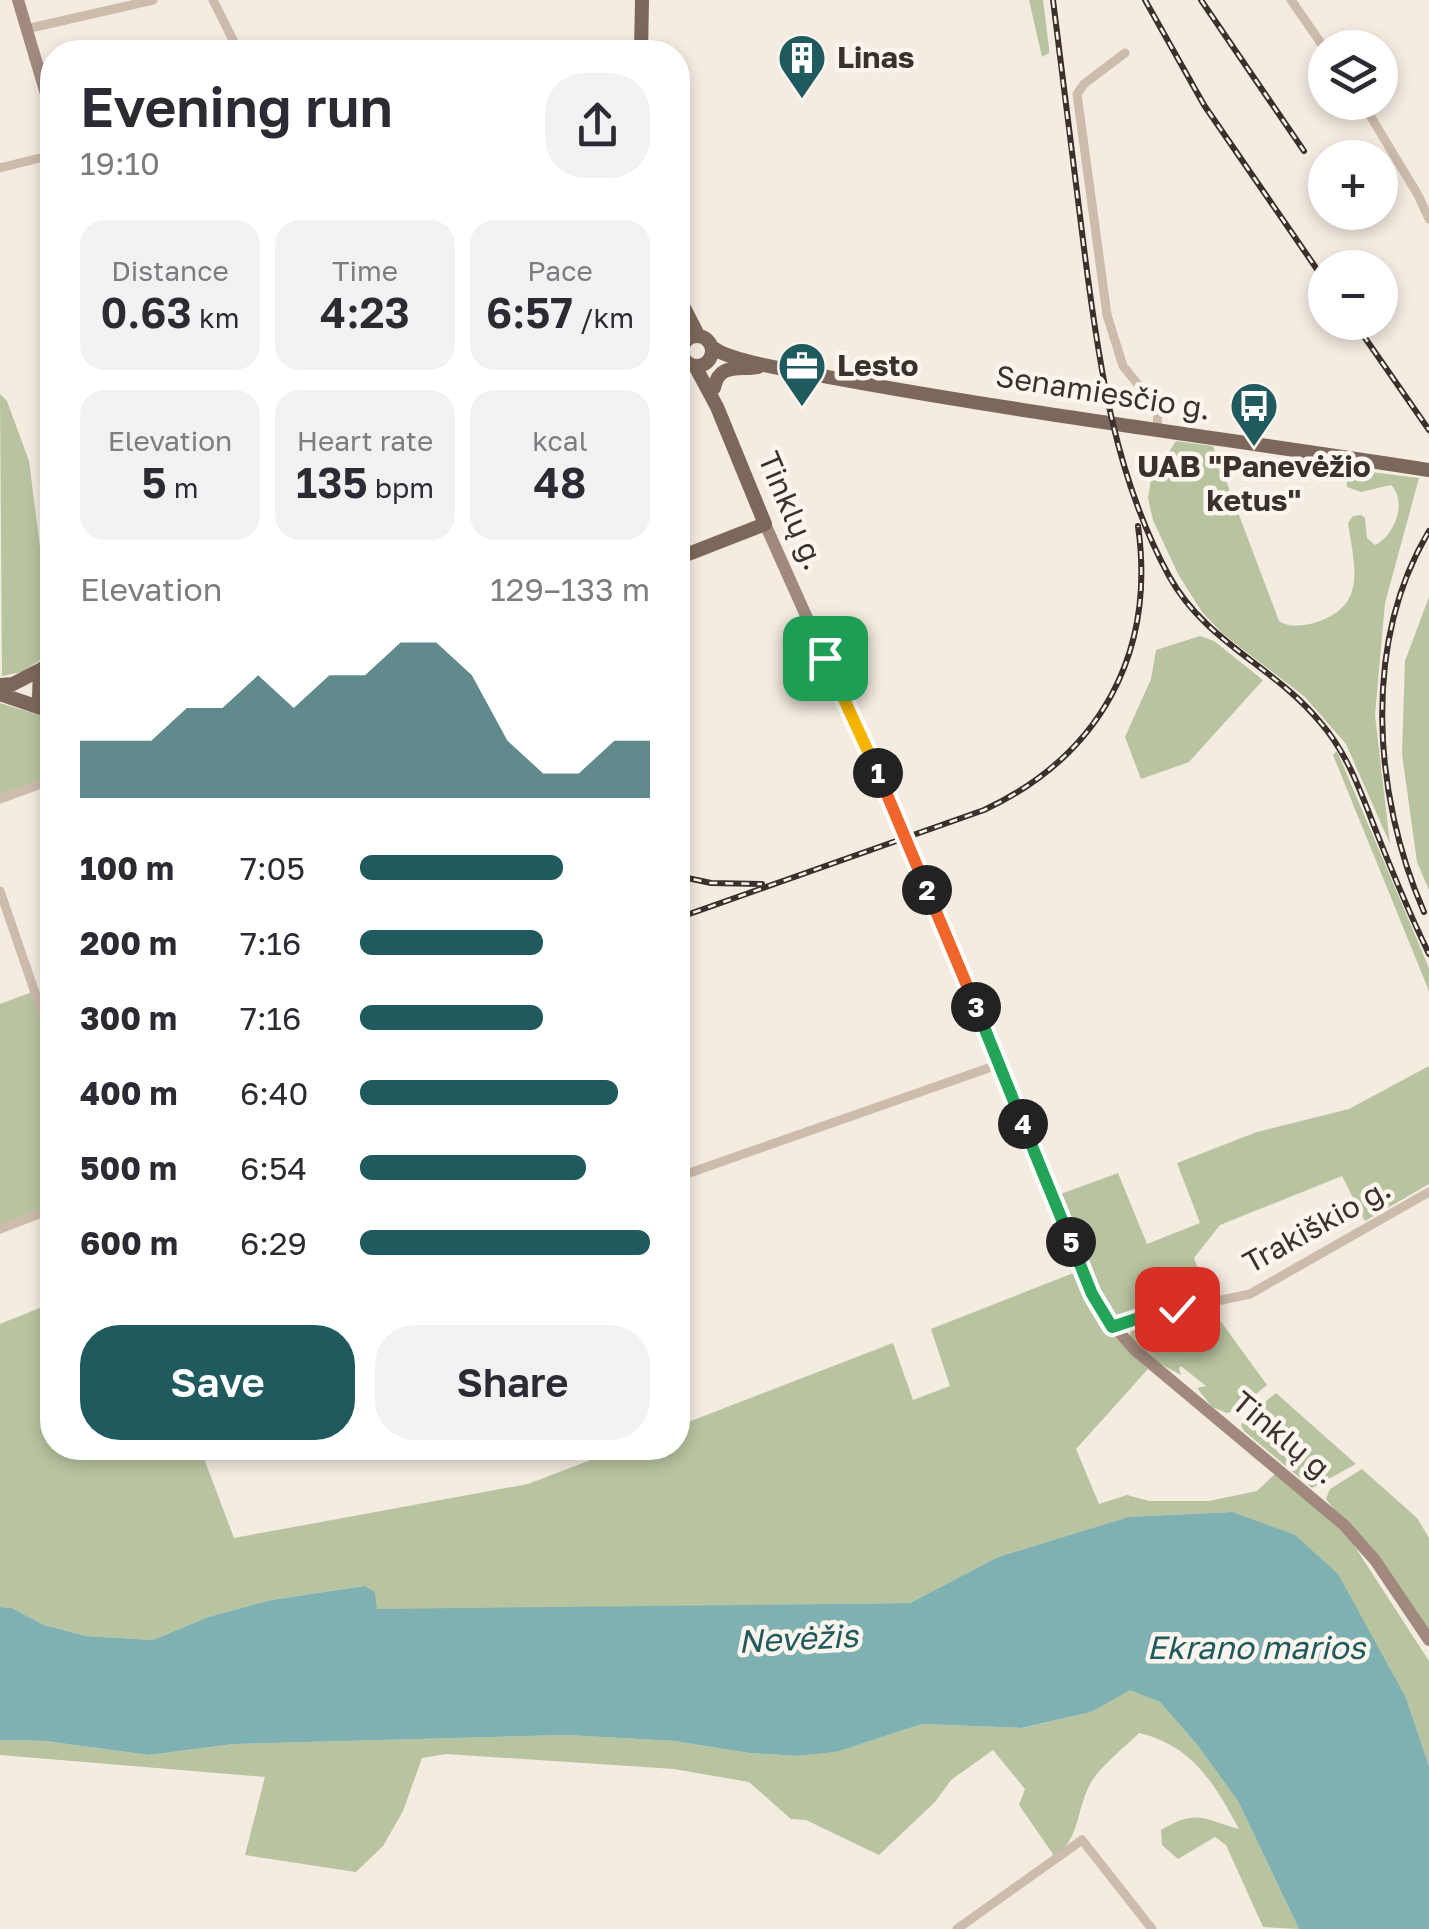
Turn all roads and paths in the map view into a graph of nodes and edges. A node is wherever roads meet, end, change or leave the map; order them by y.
1 (18, 0) edge
2 (153, 0) edge
3 (214, 0) edge
4 (642, 0) edge
5 (1291, 0) edge
6 (111, 5) edge
7 (26, 29) junction
8 (1312, 30) edge
9 (234, 40) edge
10 (641, 40) edge
11 (1125, 53) dead end
12 (40, 75) edge
13 (1373, 120) edge
14 (40, 159) edge
15 (0, 168) edge
16 (1429, 219) edge
17 (695, 353) edge
18 (764, 367) junction
19 (717, 407) junction
20 (1157, 429) junction
21 (1429, 470) edge
22 (765, 524) junction
23 (690, 553) edge
24 (40, 669) edge
25 (0, 685) edge
26 (0, 694) edge
27 (40, 707) edge
28 (40, 784) edge
29 (0, 799) edge
30 (0, 891) edge
31 (40, 1007) edge
32 (1000, 1064) junction
33 (690, 1173) edge
34 (1429, 1192) edge
35 (40, 1214) edge
36 (0, 1229) edge
37 (1112, 1327) junction
38 (1429, 1640) edge
39 (958, 1929) edge
40 (1152, 1929) edge

1 - 7 main road
2 - 6 street
3 - 9 street
4 - 10 main road
5 - 8 street
6 - 7 street
7 - 12 main road
11 - 20 street
13 - 16 street
14 - 15 street
17 - 18 main road, Senamiesčio g.
17 - 18 main road, Senamiesčio g.
17 - 19 main road, Tinklų g.
17 - 19 main road, Tinklų g.
18 - 20 main road, Senamiesčio g.
19 - 22 main road, Tinklų g.
20 - 21 main road, Senamiesčio g.
22 - 23 main road
22 - 32 main road, Tinklų g.
24 - 25 main road
26 - 27 main road
28 - 29 street
30 - 31 street
32 - 33 street
32 - 37 main road, Tinklų g.
34 - 37 street, Trakiškio g.
35 - 36 street
37 - 38 main road, Tinklų g.
39 - 40 street

